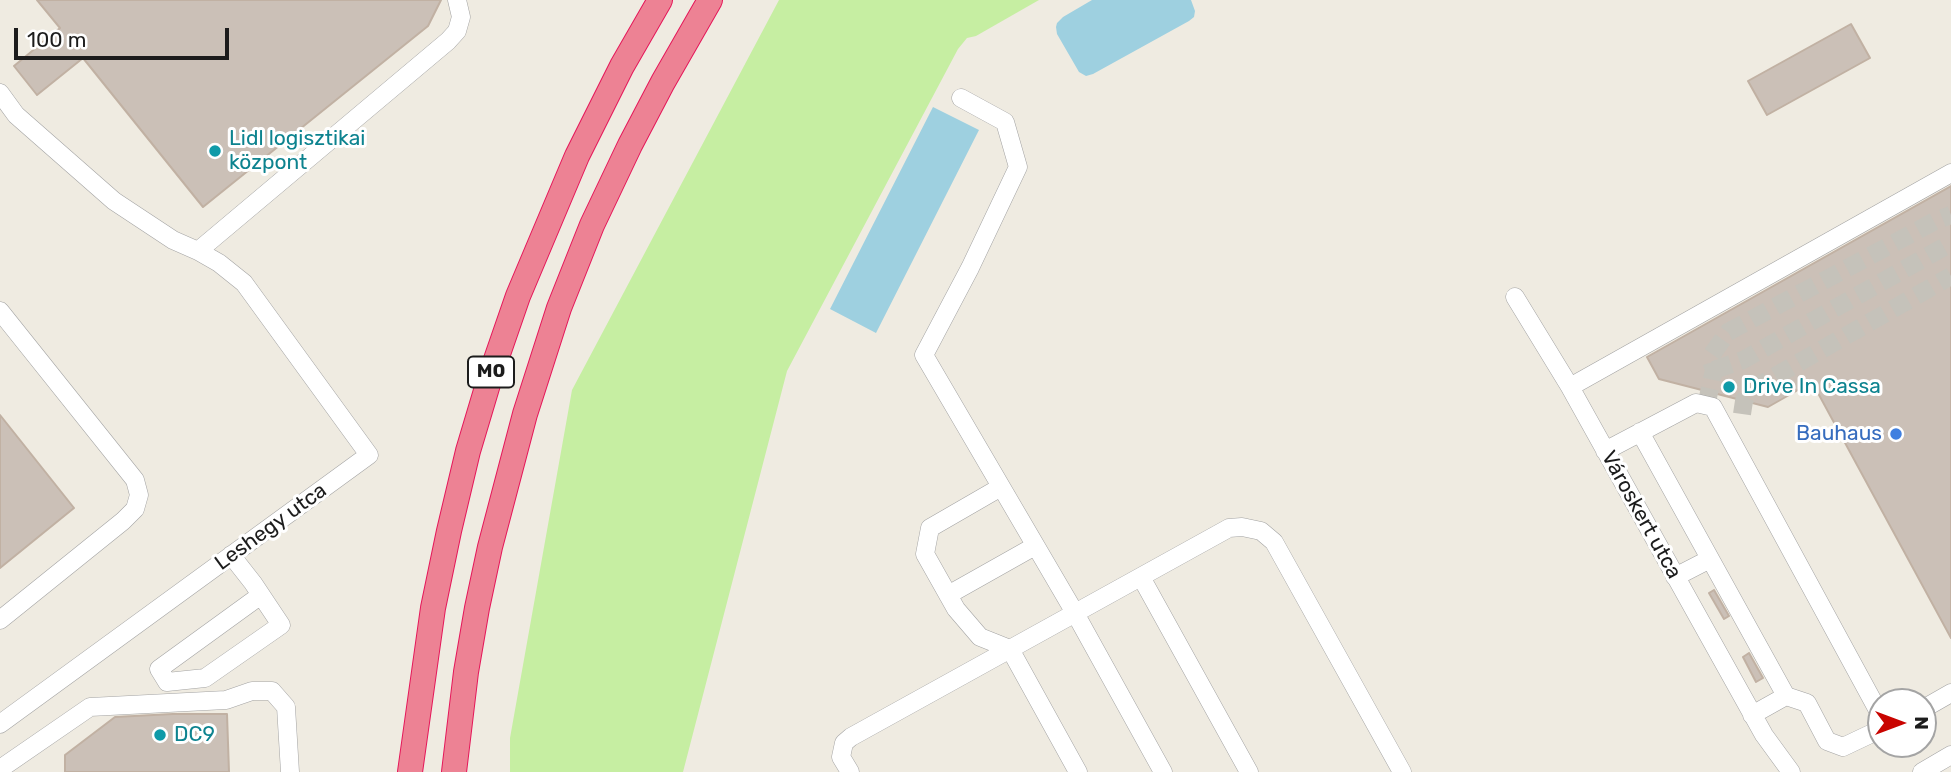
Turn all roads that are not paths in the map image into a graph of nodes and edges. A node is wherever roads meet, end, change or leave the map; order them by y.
1 (457, 0) edge
2 (660, 0) edge
3 (710, 0) edge
4 (0, 93) edge
5 (961, 98) dead end
6 (1951, 173) edge
7 (198, 251) junction
8 (1515, 297) dead end
9 (0, 311) edge
10 (1570, 387) junction
11 (1640, 432) junction
12 (1605, 451) junction
13 (1001, 487) junction
14 (1035, 546) junction
15 (231, 555) junction
16 (1710, 559) junction
17 (1141, 577) junction
18 (1675, 578) junction
19 (261, 595) junction
20 (948, 595) junction
21 (1075, 614) junction
22 (0, 620) edge
23 (1010, 649) junction
24 (167, 682) junction
25 (1867, 690) edge
26 (1786, 696) junction
27 (156, 704) junction
28 (1752, 715) junction
29 (0, 724) edge
30 (1764, 736) junction
31 (1867, 736) edge
32 (1951, 755) edge
33 (0, 769) edge
34 (290, 772) edge
35 (410, 772) edge
36 (454, 772) edge
37 (849, 772) edge
38 (1077, 772) edge
39 (1163, 772) edge
40 (1249, 772) edge
41 (1402, 772) edge
42 (1776, 772) edge
43 (1791, 772) edge
44 (1922, 772) edge

1 - 7 street
2 - 35 highway, M0
3 - 36 highway, M0
4 - 7 street
5 - 13 street
6 - 10 street
7 - 15 street, Leshegy utca
8 - 10 street, Városkert utca
9 - 22 street
10 - 12 street, Városkert utca
11 - 12 street
11 - 16 street
11 - 25 street
12 - 18 street, Városkert utca
13 - 14 street
13 - 20 street
14 - 20 street
14 - 21 street
15 - 19 street
15 - 29 street, Leshegy utca
16 - 18 street
16 - 26 street
17 - 21 street
17 - 40 street
17 - 41 street
18 - 28 street, Városkert utca
19 - 24 street
19 - 24 street
20 - 23 street
21 - 23 street
21 - 39 street
23 - 37 street
23 - 38 street
24 - 27 street
26 - 28 street
26 - 31 street
27 - 33 street
27 - 34 street
28 - 30 street, Városkert utca
30 - 42 street, Városkert utca
30 - 43 street, Városkert utca
32 - 44 street

